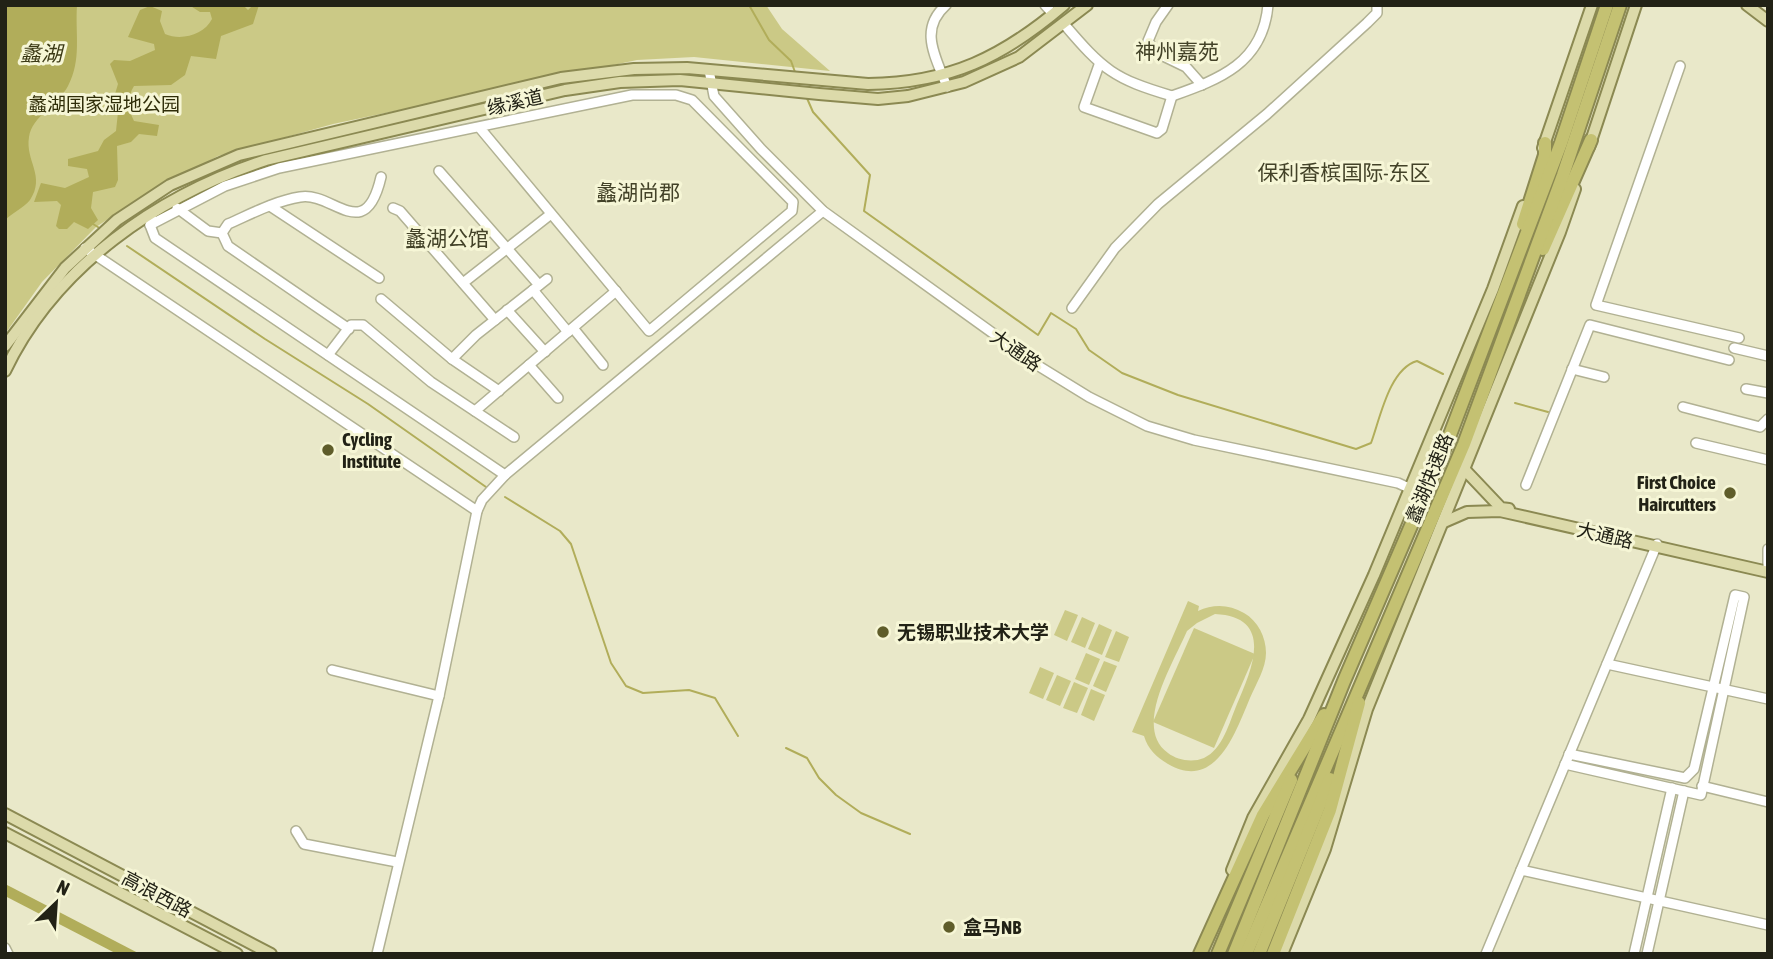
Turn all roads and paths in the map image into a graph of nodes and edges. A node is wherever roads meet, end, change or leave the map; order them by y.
1 (946, 5) edge
2 (1045, 5) edge
3 (1064, 5) edge
4 (1087, 5) edge
5 (1168, 5) edge
6 (1268, 5) edge
7 (1377, 5) edge
8 (1592, 5) edge
9 (1607, 5) edge
10 (1620, 5) edge
11 (1636, 5) edge
12 (1643, 5) edge
13 (1748, 6) edge
14 (1054, 14) junction
15 (1632, 18) junction
16 (1768, 19) edge
17 (1064, 24) junction
18 (1099, 65) junction
19 (1680, 66) dead end
20 (709, 70) junction
21 (943, 76) junction
22 (710, 83) junction
23 (1202, 85) junction
24 (947, 87) junction
25 (1172, 96) junction
26 (479, 127) junction
27 (1591, 140) junction
28 (1545, 143) junction
29 (439, 171) dead end
30 (381, 177) dead end
31 (160, 206) junction
32 (270, 206) junction
33 (177, 208) junction
34 (393, 208) dead end
35 (823, 211) junction
36 (551, 214) junction
37 (150, 225) junction
38 (222, 233) junction
39 (506, 247) junction
40 (85, 248) junction
41 (95, 257) junction
42 (1529, 264) junction
43 (379, 278) dead end
44 (1509, 280) junction
45 (463, 283) junction
46 (540, 284) junction
47 (616, 291) junction
48 (382, 299) dead end
49 (1072, 309) dead end
50 (508, 310) junction
51 (495, 320) junction
52 (349, 329) junction
53 (571, 330) junction
54 (1739, 338) dead end
55 (5, 346) edge
56 (1734, 348) dead end
57 (545, 352) junction
58 (328, 355) junction
59 (1768, 356) edge
60 (452, 359) junction
61 (1729, 360) dead end
62 (529, 365) junction
63 (603, 365) dead end
64 (1572, 369) junction
65 (5, 371) edge
66 (1604, 377) dead end
67 (1746, 389) dead end
68 (499, 391) junction
69 (1768, 393) edge
70 (558, 398) dead end
71 (1683, 407) dead end
72 (475, 411) junction
73 (1768, 419) edge
74 (514, 437) dead end
75 (1696, 443) dead end
76 (1768, 460) edge
77 (1465, 470) junction
78 (505, 475) junction
79 (1525, 485) dead end
80 (1411, 489) junction
81 (477, 511) junction
82 (1444, 522) junction
83 (1656, 546) junction
84 (1768, 549) edge
85 (1768, 570) edge
86 (1372, 662) junction
87 (1607, 664) junction
88 (332, 670) dead end
89 (1344, 681) junction
90 (1713, 688) junction
91 (1723, 691) junction
92 (439, 696) junction
93 (1768, 699) edge
94 (1353, 722) junction
95 (1311, 736) junction
96 (1569, 754) junction
97 (1565, 764) junction
98 (1702, 786) junction
99 (1672, 788) junction
100 (1684, 791) junction
101 (1768, 802) edge
102 (5, 814) edge
103 (296, 831) dead end
104 (5, 833) edge
105 (397, 862) junction
106 (1521, 870) junction
107 (1647, 898) junction
108 (1660, 901) junction
109 (1768, 925) edge
110 (5, 948) edge
111 (1248, 949) edge
112 (8, 954) edge
113 (237, 954) edge
114 (271, 954) edge
115 (377, 954) edge
116 (1199, 954) edge
117 (1218, 954) edge
118 (1234, 954) edge
119 (1273, 954) edge
120 (1282, 954) edge
121 (1486, 954) edge
122 (1634, 954) edge
123 (1647, 954) edge

1 - 21 street
2 - 14 street
3 - 14 main road, 缘溪道
4 - 17 main road, 缘溪道
5 - 23 street
6 - 23 street
7 - 49 street
8 - 28 main road
9 - 44 highway, 蠡湖快速路
10 - 42 highway, 蠡湖快速路
11 - 15 main road
12 - 15 main road
13 - 16 main road
14 - 21 main road, 缘溪道
15 - 27 main road
17 - 18 street
17 - 24 main road, 缘溪道
18 - 25 street
18 - 25 street
19 - 54 street
20 - 21 main road, 缘溪道
20 - 22 street, 大通路
20 - 40 main road, 缘溪道
21 - 24 street
22 - 24 main road, 缘溪道
22 - 31 main road, 缘溪道
22 - 35 street, 大通路
23 - 25 street
26 - 33 street
26 - 36 street
26 - 47 street
27 - 42 highway
27 - 77 main road
28 - 44 highway
28 - 80 main road
29 - 39 street
30 - 32 street
31 - 37 street
31 - 41 main road, 缘溪道
32 - 38 street
32 - 43 street
33 - 37 street
33 - 38 street
34 - 45 street
35 - 78 street
35 - 80 street, 大通路
36 - 39 street
36 - 47 street
37 - 58 street
38 - 52 street
39 - 45 street
39 - 46 street
40 - 41 street
40 - 55 main road, 缘溪道
41 - 65 main road, 缘溪道
41 - 81 street
42 - 86 highway, 蠡湖快速路
44 - 89 highway, 蠡湖快速路
45 - 51 street
46 - 50 street
46 - 53 street
47 - 53 street
48 - 60 street
50 - 51 street
50 - 57 street
51 - 60 street
52 - 58 street
52 - 72 street
53 - 57 street
53 - 63 street
56 - 59 street
57 - 62 street
58 - 78 street
60 - 68 street
61 - 64 street
62 - 68 street
62 - 70 street
64 - 66 street
64 - 79 street
67 - 69 street
68 - 72 street
71 - 73 street
72 - 74 street
75 - 76 street
77 - 82 main road
77 - 83 main road, 大通路
78 - 81 street
80 - 116 main road
81 - 92 street
82 - 83 main road, 大通路
82 - 120 main road
83 - 85 main road, 大通路
83 - 87 street
84 - 85 street
86 - 94 highway
86 - 111 highway, 蠡湖快速路
87 - 90 street
87 - 96 street
88 - 92 street
89 - 95 highway
89 - 111 highway, 蠡湖快速路
90 - 91 street
90 - 91 street
90 - 96 street
91 - 93 street
91 - 98 street
92 - 105 street
94 - 111 highway
94 - 119 highway
95 - 116 highway
95 - 117 highway
96 - 97 street
97 - 99 street
97 - 106 street
98 - 100 street
98 - 101 street
99 - 100 street
99 - 107 street
100 - 108 street
102 - 114 main road, 高浪西路
103 - 105 street
104 - 113 main road, 高浪西路
105 - 115 street
106 - 107 street
106 - 121 street
107 - 108 street
107 - 122 street
108 - 109 street
108 - 123 street
110 - 112 street
111 - 118 highway, 蠡湖快速路

